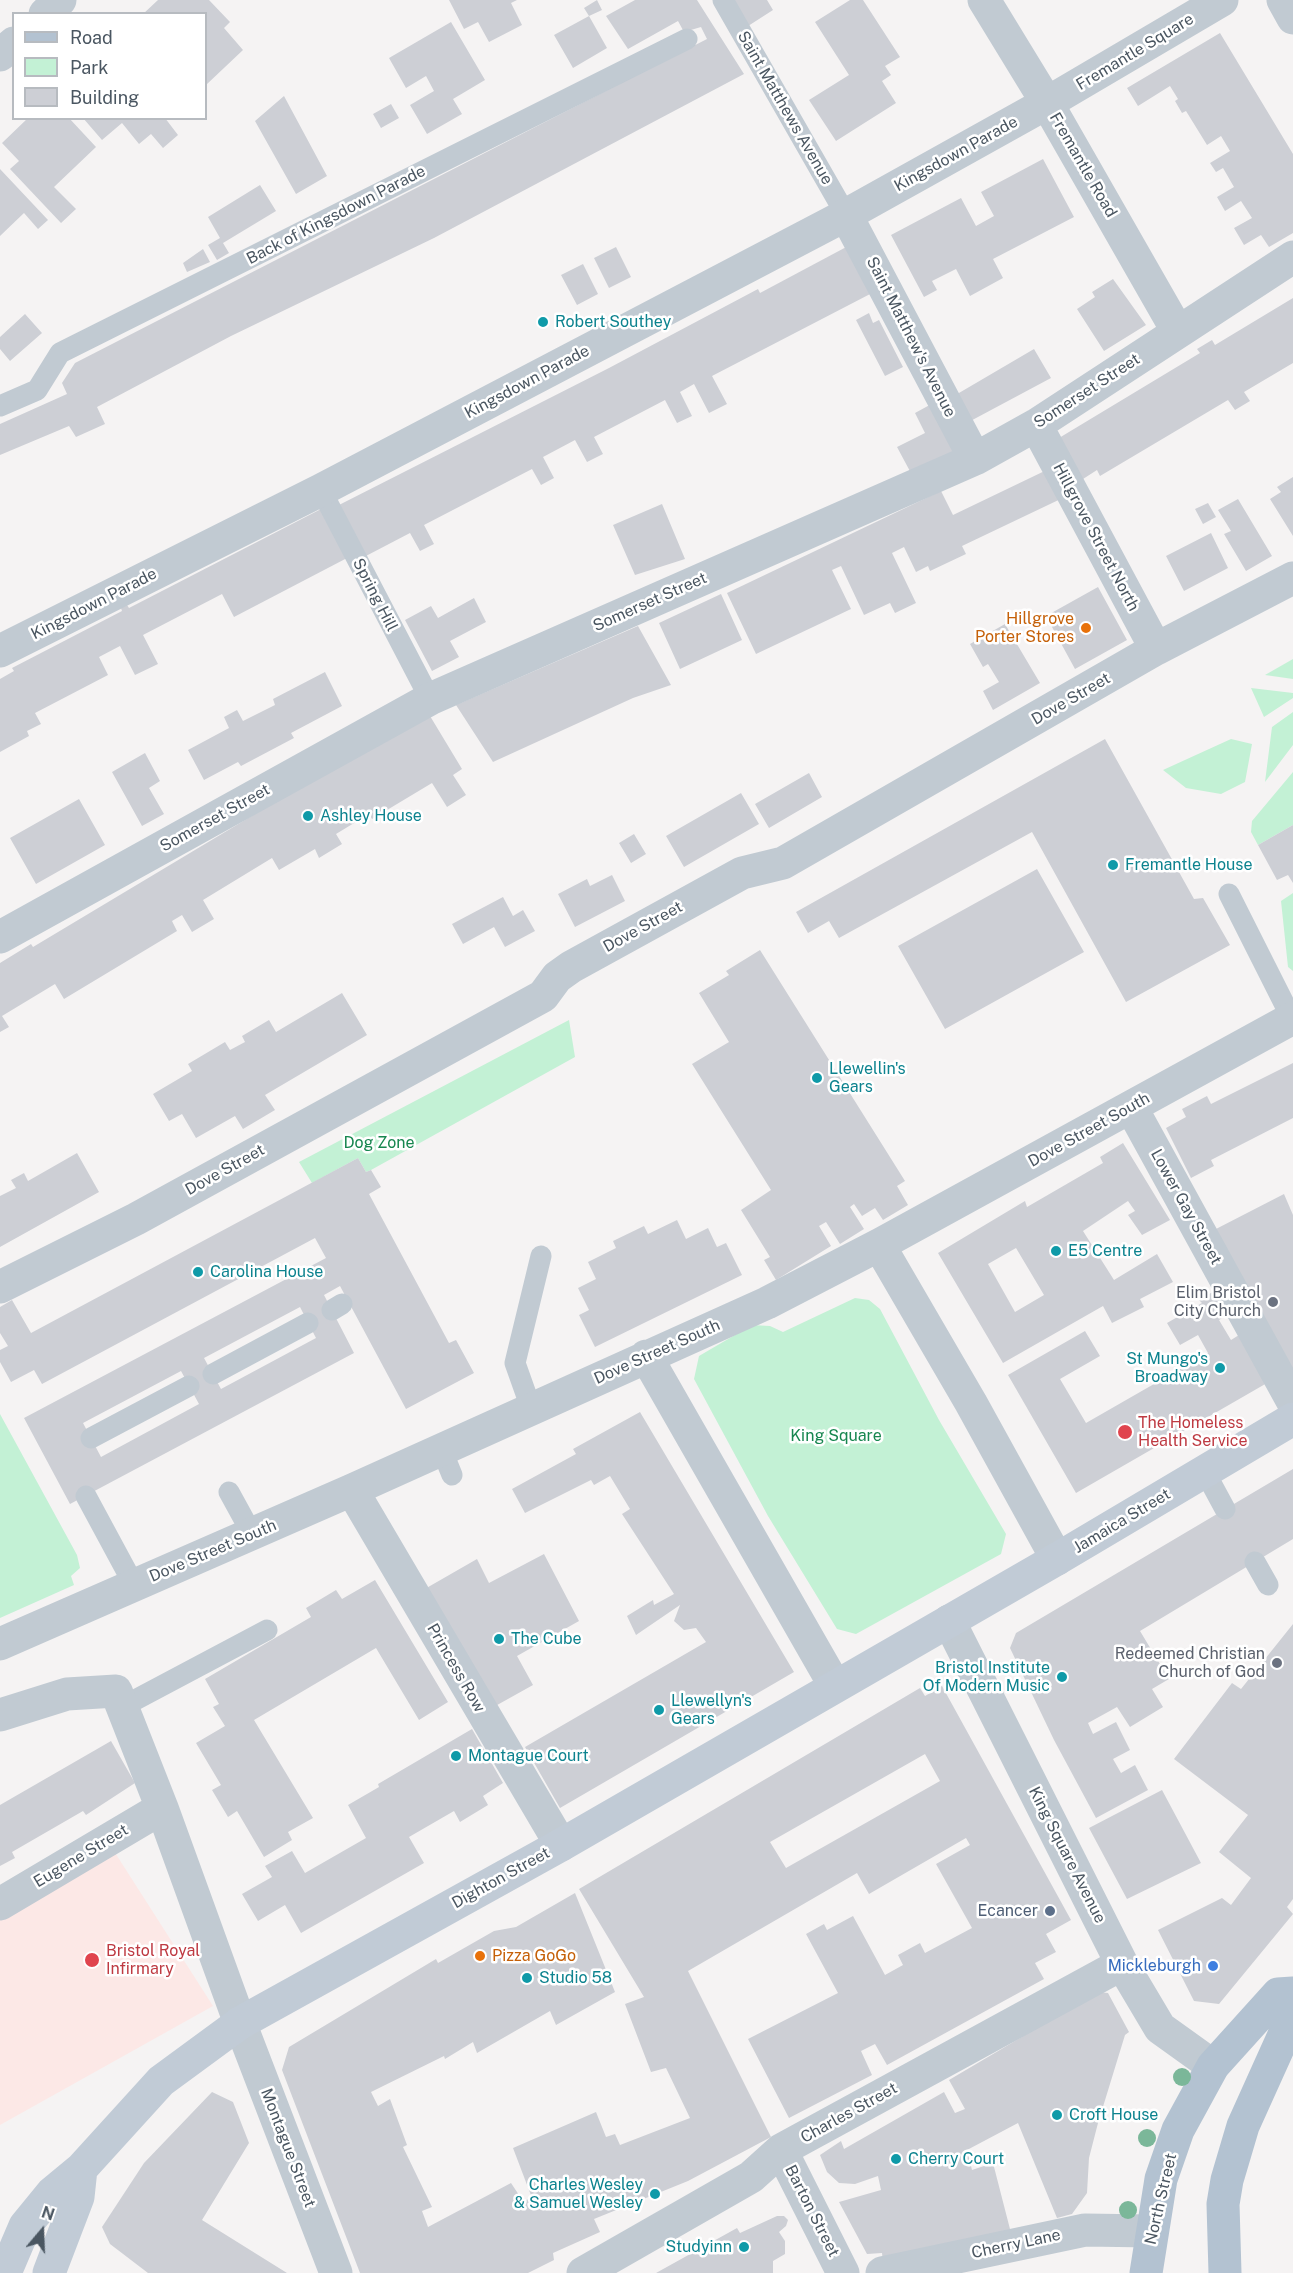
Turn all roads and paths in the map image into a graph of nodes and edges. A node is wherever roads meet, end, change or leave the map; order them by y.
1 (60, 0) edge
2 (723, 0) edge
3 (984, 0) edge
4 (1222, 0) edge
5 (1283, 0) edge
6 (47, 12) edge
7 (1293, 18) edge
8 (687, 39) dead end
9 (12, 45) edge
10 (0, 56) edge
11 (1047, 103) junction
12 (846, 215) junction
13 (1293, 257) edge
14 (1178, 332) junction
15 (0, 406) edge
16 (1036, 425) junction
17 (975, 459) junction
18 (321, 490) junction
19 (1293, 578) edge
20 (1156, 649) junction
21 (0, 651) edge
22 (430, 699) junction
23 (1229, 894) dead end
24 (0, 937) edge
25 (1292, 1018) edge
26 (1131, 1107) junction
27 (879, 1245) junction
28 (541, 1256) dead end
29 (0, 1287) edge
30 (308, 1323) dead end
31 (646, 1356) junction
32 (213, 1374) dead end
33 (189, 1386) dead end
34 (1293, 1402) edge
35 (531, 1408) junction
36 (1293, 1419) edge
37 (91, 1438) dead end
38 (1205, 1472) junction
39 (352, 1490) junction
40 (229, 1492) dead end
41 (86, 1496) dead end
42 (1225, 1509) dead end
43 (252, 1534) junction
44 (1058, 1559) junction
45 (1255, 1562) dead end
46 (134, 1585) junction
47 (1268, 1585) dead end
48 (949, 1621) junction
49 (267, 1630) dead end
50 (0, 1644) edge
51 (835, 1686) junction
52 (120, 1708) junction
53 (0, 1715) edge
54 (162, 1808) junction
55 (561, 1845) junction
56 (0, 1904) edge
57 (1122, 1964) junction
58 (1293, 1993) edge
59 (1293, 2015) edge
60 (240, 2023) junction
61 (1213, 2066) junction
62 (781, 2150) junction
63 (81, 2169) junction
64 (1151, 2231) junction
65 (7, 2271) edge
66 (50, 2273) edge
67 (336, 2273) edge
68 (583, 2273) edge
69 (843, 2273) edge
70 (882, 2273) edge
71 (1146, 2273) edge
72 (1225, 2273) edge

1 - 6 street
2 - 12 lane, Saint Matthews Avenue
3 - 11 street, Fremantle Road
4 - 11 street, Fremantle Square
5 - 7 street
8 - 15 lane, Back of Kingsdown Parade
9 - 10 street
11 - 12 street, Kingsdown Parade
11 - 14 street, Fremantle Road
12 - 17 street, Saint Matthew's Avenue
12 - 18 street, Kingsdown Parade
13 - 14 street, Somerset Street
14 - 16 street, Somerset Street
16 - 17 street, Somerset Street
16 - 20 street, Hillgrove Street North
17 - 22 street, Somerset Street
18 - 21 street, Kingsdown Parade
18 - 22 lane, Spring Hill
19 - 20 street, Dove Street
20 - 29 street, Dove Street
22 - 24 street, Somerset Street
23 - 25 lane
25 - 26 street, Dove Street South
26 - 27 street, Dove Street South
26 - 34 street, Lower Gay Street
27 - 31 street, Dove Street South
27 - 44 street
28 - 35 lane
30 - 32 lane
31 - 35 street, Dove Street South
31 - 51 street
33 - 37 lane
35 - 39 street, Dove Street South
36 - 38 main road, Jamaica Street
38 - 42 lane
38 - 44 main road, Jamaica Street
39 - 43 street, Dove Street South
39 - 55 street, Princess Row
40 - 43 lane
41 - 46 lane
43 - 46 street, Dove Street South
44 - 48 main road, Jamaica Street
45 - 47 lane
46 - 50 street, Dove Street South
48 - 51 main road, Dighton Street
48 - 57 street, King Square Avenue
49 - 52 lane
51 - 55 main road, Dighton Street
52 - 53 street
52 - 54 street, Montague Street
54 - 56 street, Eugene Street
54 - 60 street, Montague Street
55 - 60 main road, Dighton Street
57 - 61 street, King Square Avenue
57 - 62 street, Charles Street
58 - 61 main road, North Street
59 - 72 main road
60 - 63 main road, Dighton Street
60 - 67 street, Montague Street
61 - 64 main road, North Street
62 - 68 street, Charles Street
62 - 69 street, Barton Street
63 - 65 main road, Dighton Street
63 - 66 main road
64 - 70 street, Cherry Lane
64 - 71 main road, North Street

